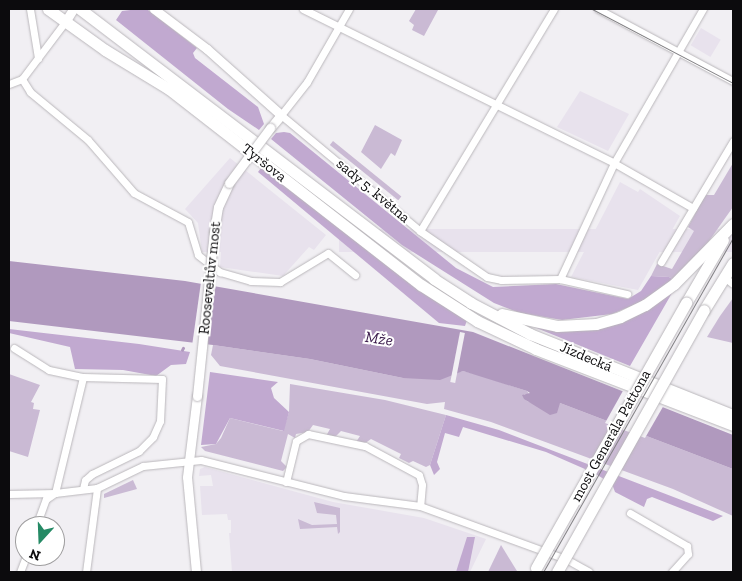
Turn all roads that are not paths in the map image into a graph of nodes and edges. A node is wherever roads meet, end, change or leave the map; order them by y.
1 (30, 9) edge
2 (48, 9) edge
3 (73, 9) edge
4 (80, 9) edge
5 (154, 9) edge
6 (303, 9) edge
7 (349, 9) edge
8 (554, 9) edge
9 (598, 9) edge
10 (703, 9) edge
11 (65, 22) junction
12 (339, 27) junction
13 (677, 51) junction
14 (38, 58) junction
15 (22, 79) junction
16 (733, 81) edge
17 (9, 84) edge
18 (497, 106) junction
19 (280, 115) junction
20 (733, 141) edge
21 (614, 163) junction
22 (693, 208) junction
23 (733, 224) edge
24 (420, 231) junction
25 (661, 262) dead end
26 (733, 263) edge
27 (355, 275) dead end
28 (560, 279) junction
29 (728, 280) edge
30 (627, 294) dead end
31 (471, 303) junction
32 (477, 321) joint
33 (14, 348) dead end
34 (83, 377) junction
35 (733, 415) edge
36 (733, 426) edge
37 (188, 460) junction
38 (286, 482) junction
39 (98, 488) junction
40 (83, 489) junction
41 (55, 492) junction
42 (9, 494) edge
43 (420, 506) junction
44 (630, 513) dead end
45 (40, 516) edge
46 (535, 570) edge
47 (86, 572) edge
48 (196, 572) edge
49 (557, 572) edge
50 (589, 572) edge
51 (672, 572) edge

1 - 14 street
2 - 11 main road, Tyršova
3 - 11 street
4 - 31 main road, Tyršova
5 - 19 street, sady 5. května
6 - 12 street
7 - 12 street
8 - 18 street
9 - 13 street
10 - 13 street
11 - 14 street
11 - 32 main road, Tyršova
12 - 18 street
12 - 19 street
13 - 16 street
13 - 21 street
14 - 15 street
15 - 17 street
15 - 27 street
18 - 21 street
18 - 24 street
19 - 24 street, sady 5. května
19 - 37 street, Rooseveltův most, bridge
20 - 22 street
21 - 22 street
21 - 28 street
22 - 25 street
23 - 31 main road
23 - 46 main road, most Generála Pattona, bridge
24 - 28 street, sady 5. května
26 - 29 main road, most Generála Pattona
28 - 30 street, sady 5. května
29 - 49 main road, most Generála Pattona, bridge
31 - 35 main road, Jízdecká
32 - 36 main road, Jízdecká
33 - 34 street
34 - 40 street
34 - 41 street
37 - 38 street
37 - 39 street
37 - 48 street, Rooseveltův most
38 - 43 street
38 - 43 street
39 - 40 street
39 - 47 street
40 - 41 street
41 - 42 street
41 - 45 street
43 - 50 street
44 - 51 street

